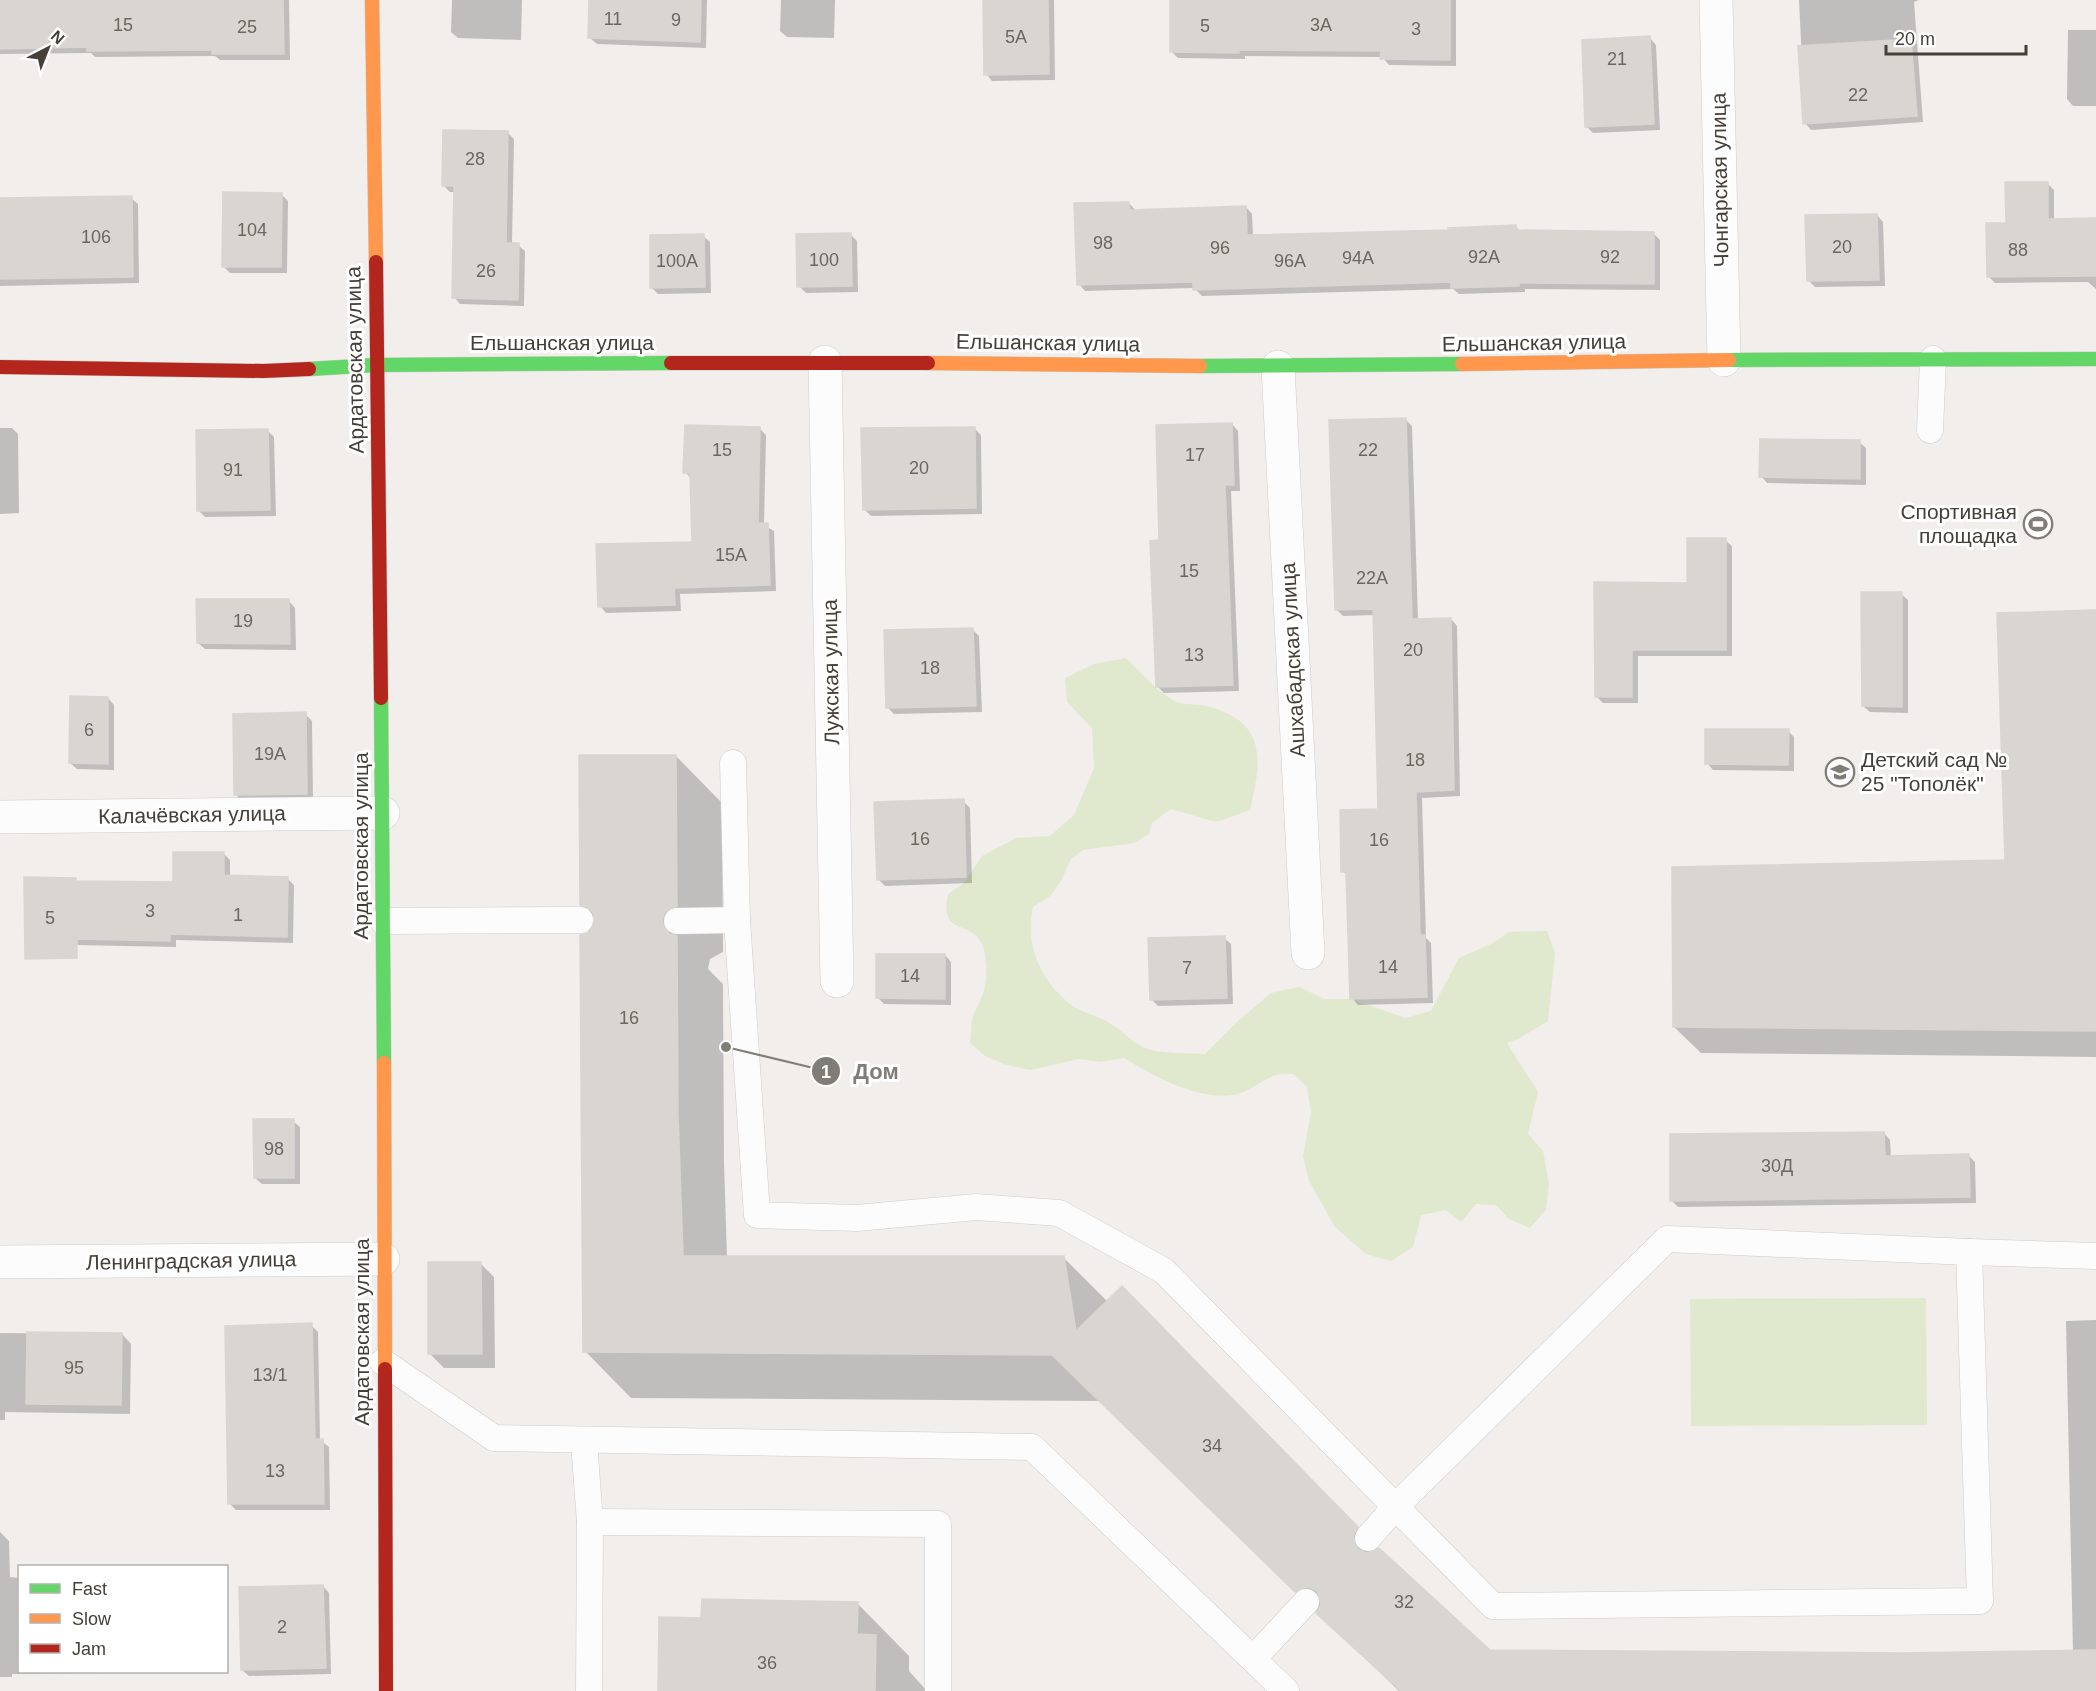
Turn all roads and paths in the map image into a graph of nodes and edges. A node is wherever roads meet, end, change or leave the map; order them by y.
1 (372, 0) edge
2 (1716, 0) edge
3 (1934, 359) junction
4 (2096, 359) edge
5 (1724, 360) junction
6 (825, 362) junction
7 (376, 365) junction
8 (0, 367) edge
9 (1278, 367) junction
10 (1930, 430) dead end
11 (733, 763) dead end
12 (383, 813) junction
13 (0, 817) edge
14 (580, 920) dead end
15 (738, 920) junction
16 (383, 921) junction
17 (677, 921) dead end
18 (1308, 953) dead end
19 (837, 981) dead end
20 (1969, 1252) junction
21 (2096, 1256) edge
22 (383, 1259) junction
23 (0, 1262) edge
24 (383, 1362) junction
25 (584, 1442) junction
26 (1395, 1507) junction
27 (590, 1522) junction
28 (1368, 1538) dead end
29 (1306, 1602) dead end
30 (1253, 1659) junction
31 (386, 1691) edge
32 (589, 1691) edge
33 (938, 1691) edge
34 (1286, 1691) edge

1 - 7 street, Ардатовская улица
2 - 5 street, Чонгарская улица
3 - 4 street, Ельшанская улица
3 - 5 street, Ельшанская улица
3 - 10 lane
5 - 9 street, Ельшанская улица
6 - 7 street, Ельшанская улица
6 - 9 street, Ельшанская улица
6 - 19 street, Лужская улица
7 - 8 street, Ельшанская улица
7 - 12 street, Ардатовская улица
9 - 18 street, Ашхабадская улица
11 - 15 lane
12 - 13 street, Калачёвская улица
12 - 16 street, Ардатовская улица
14 - 16 lane
15 - 17 lane
15 - 26 lane
16 - 22 street, Ардатовская улица
20 - 21 lane
20 - 26 lane
20 - 26 lane
22 - 23 street, Ленинградская улица
22 - 24 street, Ардатовская улица
24 - 25 lane
24 - 31 street, Ардатовская улица
25 - 27 lane
25 - 30 lane
26 - 28 lane
27 - 32 lane
27 - 33 lane
29 - 30 lane
30 - 34 lane

